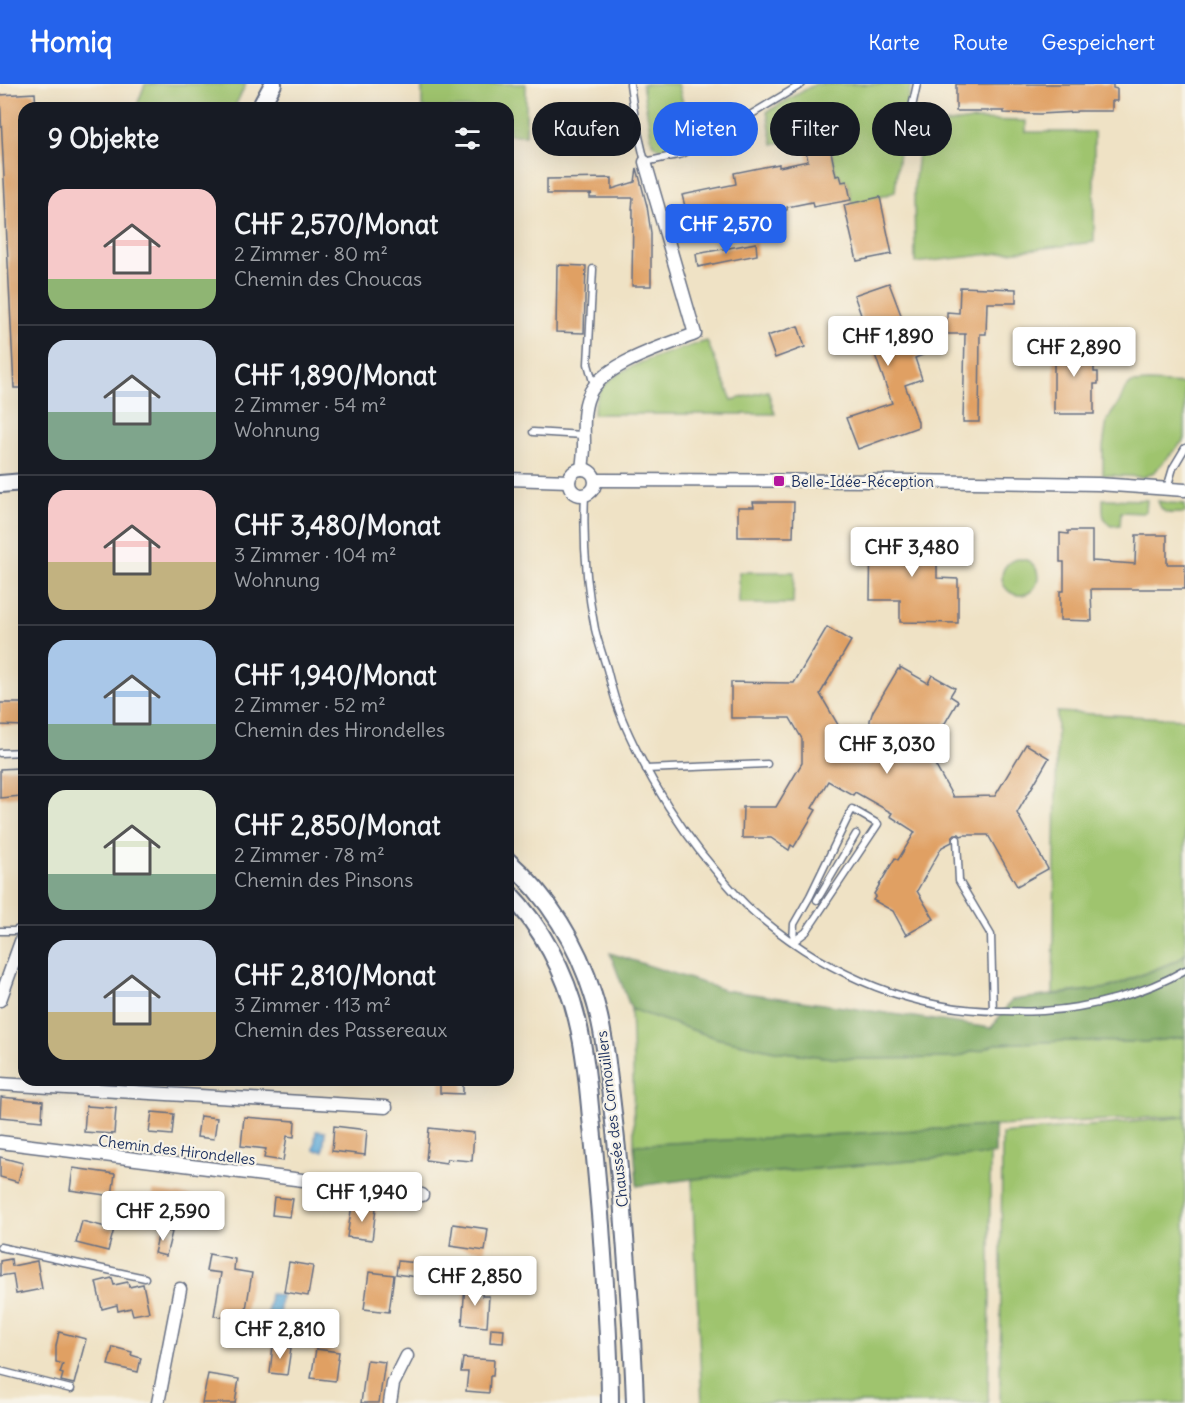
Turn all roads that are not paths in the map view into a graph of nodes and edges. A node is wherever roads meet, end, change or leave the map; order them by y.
1 (273, 84) edge
2 (630, 84) edge
3 (802, 84) edge
4 (917, 84) edge
5 (263, 102) edge
6 (913, 102) edge
7 (645, 162) junction
8 (593, 269) dead end
9 (594, 386) junction
10 (533, 432) dead end
11 (584, 435) junction
12 (1185, 448) edge
13 (582, 469) junction
14 (514, 479) edge
15 (595, 480) junction
16 (569, 481) junction
17 (18, 482) edge
18 (0, 484) edge
19 (1166, 489) junction
20 (1185, 490) edge
21 (585, 494) junction
22 (18, 752) edge
23 (0, 753) edge
24 (767, 764) dead end
25 (646, 769) junction
26 (856, 834) dead end
27 (957, 839) dead end
28 (514, 868) edge
29 (810, 896) junction
30 (514, 898) edge
31 (817, 900) junction
32 (825, 905) junction
33 (18, 929) edge
34 (0, 931) edge
35 (793, 942) junction
36 (18, 950) edge
37 (1185, 970) edge
38 (0, 1000) edge
39 (993, 1012) junction
40 (0, 1084) edge
41 (18, 1085) edge
42 (34, 1086) edge
43 (386, 1107) dead end
44 (0, 1143) edge
45 (422, 1195) dead end
46 (0, 1247) edge
47 (145, 1278) dead end
48 (180, 1289) dead end
49 (407, 1356) dead end
50 (0, 1371) edge
51 (71, 1389) dead end
52 (158, 1403) edge
53 (390, 1403) edge
54 (610, 1403) edge
55 (634, 1403) edge

1 - 5 street
2 - 7 lane
3 - 7 lane
4 - 6 lane
7 - 9 street
8 - 9 lane
9 - 11 street
10 - 11 lane
11 - 13 street
12 - 19 lane
13 - 15 street
13 - 16 street
14 - 16 street
15 - 19 street
15 - 21 street
16 - 21 street
17 - 18 street
19 - 20 street
21 - 25 lane
22 - 23 lane
24 - 25 lane
25 - 35 lane
26 - 31 lane
27 - 39 lane
28 - 55 street, Chaussée des Cornouillers
29 - 31 lane
29 - 32 lane
29 - 35 lane
30 - 54 street, Chaussée des Cornouillers
31 - 32 lane
32 - 35 lane
33 - 34 lane
35 - 39 lane
36 - 38 street
37 - 39 lane
40 - 41 street
42 - 43 street
44 - 45 street, Chemin des Hirondelles
46 - 47 lane
48 - 52 street
49 - 53 street
50 - 51 lane

